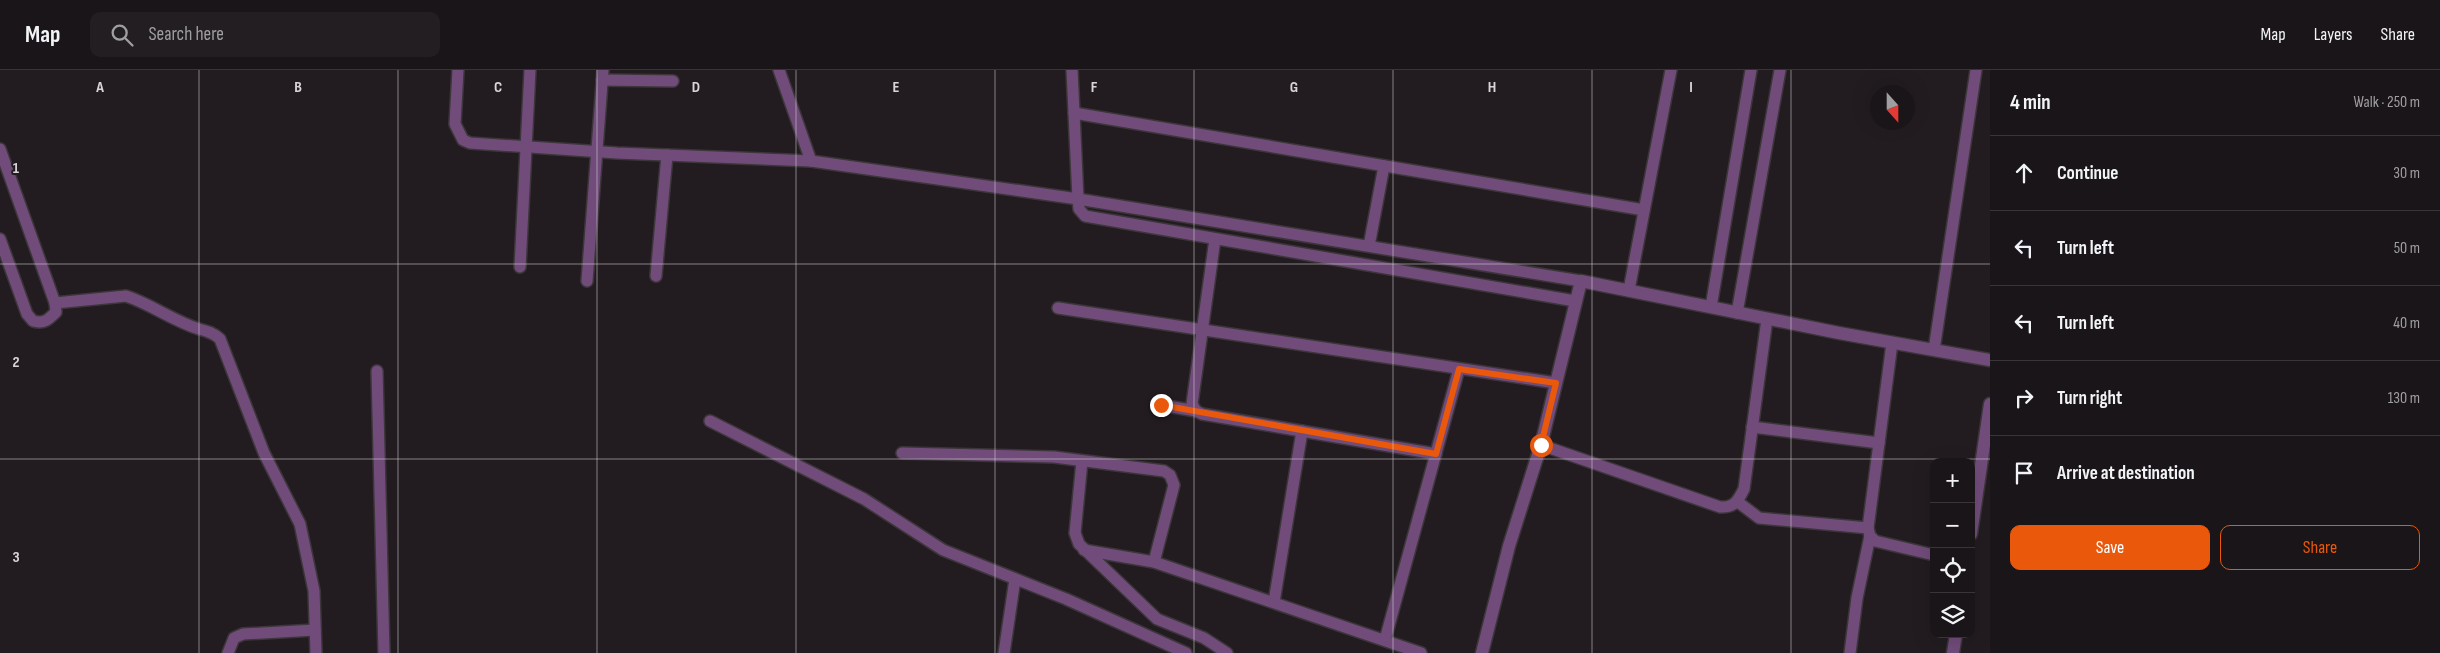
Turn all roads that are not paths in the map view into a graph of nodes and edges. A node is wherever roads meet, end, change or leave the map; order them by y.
1 (458, 70) edge
2 (530, 70) edge
3 (779, 70) edge
4 (1072, 70) edge
5 (1671, 70) edge
6 (1751, 70) edge
7 (1780, 70) edge
8 (1976, 70) edge
9 (602, 75) edge
10 (672, 81) dead end
11 (1074, 113) junction
12 (527, 147) junction
13 (0, 148) edge
14 (597, 152) junction
15 (667, 155) junction
16 (810, 161) junction
17 (1384, 166) junction
18 (1078, 199) junction
19 (1644, 210) junction
20 (0, 239) edge
21 (1215, 239) junction
22 (1369, 246) junction
23 (1425, 255) junction
24 (520, 267) dead end
25 (1420, 274) junction
26 (656, 276) dead end
27 (588, 281) dead end
28 (1581, 281) junction
29 (1629, 290) junction
30 (1575, 301) junction
31 (55, 303) junction
32 (1711, 307) junction
33 (1058, 308) dead end
34 (1737, 313) junction
35 (1767, 319) junction
36 (1202, 330) junction
37 (1892, 343) junction
38 (1934, 350) junction
39 (1990, 360) edge
40 (1459, 369) junction
41 (377, 371) dead end
42 (1556, 383) junction
43 (1990, 404) edge
44 (1161, 405) dead end
45 (1196, 411) junction
46 (710, 421) dead end
47 (1752, 427) junction
48 (1302, 431) junction
49 (1879, 444) junction
50 (1541, 445) junction
51 (902, 453) dead end
52 (1436, 454) junction
53 (1082, 461) junction
54 (1738, 502) junction
55 (1975, 507) edge
56 (1869, 532) junction
57 (1084, 550) junction
58 (1930, 554) edge
59 (1154, 562) junction
60 (1015, 579) junction
61 (1274, 602) junction
62 (315, 630) junction
63 (1955, 638) edge
64 (1385, 640) junction
65 (228, 653) edge
66 (316, 653) edge
67 (384, 653) edge
68 (1004, 653) edge
69 (1186, 653) edge
70 (1227, 653) edge
71 (1421, 653) edge
72 (1482, 653) edge
73 (1850, 653) edge
74 (1953, 653) edge

1 - 12 street
2 - 12 street
3 - 16 street
4 - 11 street
5 - 19 street
6 - 32 street
7 - 34 street
8 - 38 street
9 - 10 street
9 - 14 street
11 - 17 street
11 - 18 street
12 - 14 street
12 - 24 street
13 - 31 street
14 - 15 street
14 - 27 street
15 - 16 street
15 - 26 street
16 - 18 street
17 - 19 street
17 - 22 street
18 - 21 street
18 - 22 street
19 - 29 street
20 - 31 street
21 - 25 street
21 - 36 street
22 - 23 street
23 - 25 street
23 - 28 street
25 - 30 street
28 - 29 street
28 - 30 street
29 - 32 street
30 - 42 street
31 - 62 street
32 - 34 street
33 - 36 street
34 - 35 street
35 - 37 street
35 - 47 street
36 - 40 street
36 - 45 street
37 - 38 street
37 - 49 street
38 - 39 street
40 - 42 street
40 - 52 street
41 - 67 street
42 - 50 street
43 - 55 street
44 - 45 street
45 - 48 street
46 - 60 street
47 - 49 street
47 - 54 street
48 - 52 street
48 - 61 street
49 - 56 street
50 - 54 street
50 - 72 street
51 - 53 street
52 - 64 street
53 - 57 street
53 - 59 street
54 - 56 street
56 - 58 street
56 - 73 street
57 - 59 street
57 - 70 street
59 - 61 street
60 - 68 street
60 - 69 street
61 - 64 street
62 - 65 street
62 - 66 street
63 - 74 street
64 - 71 street

